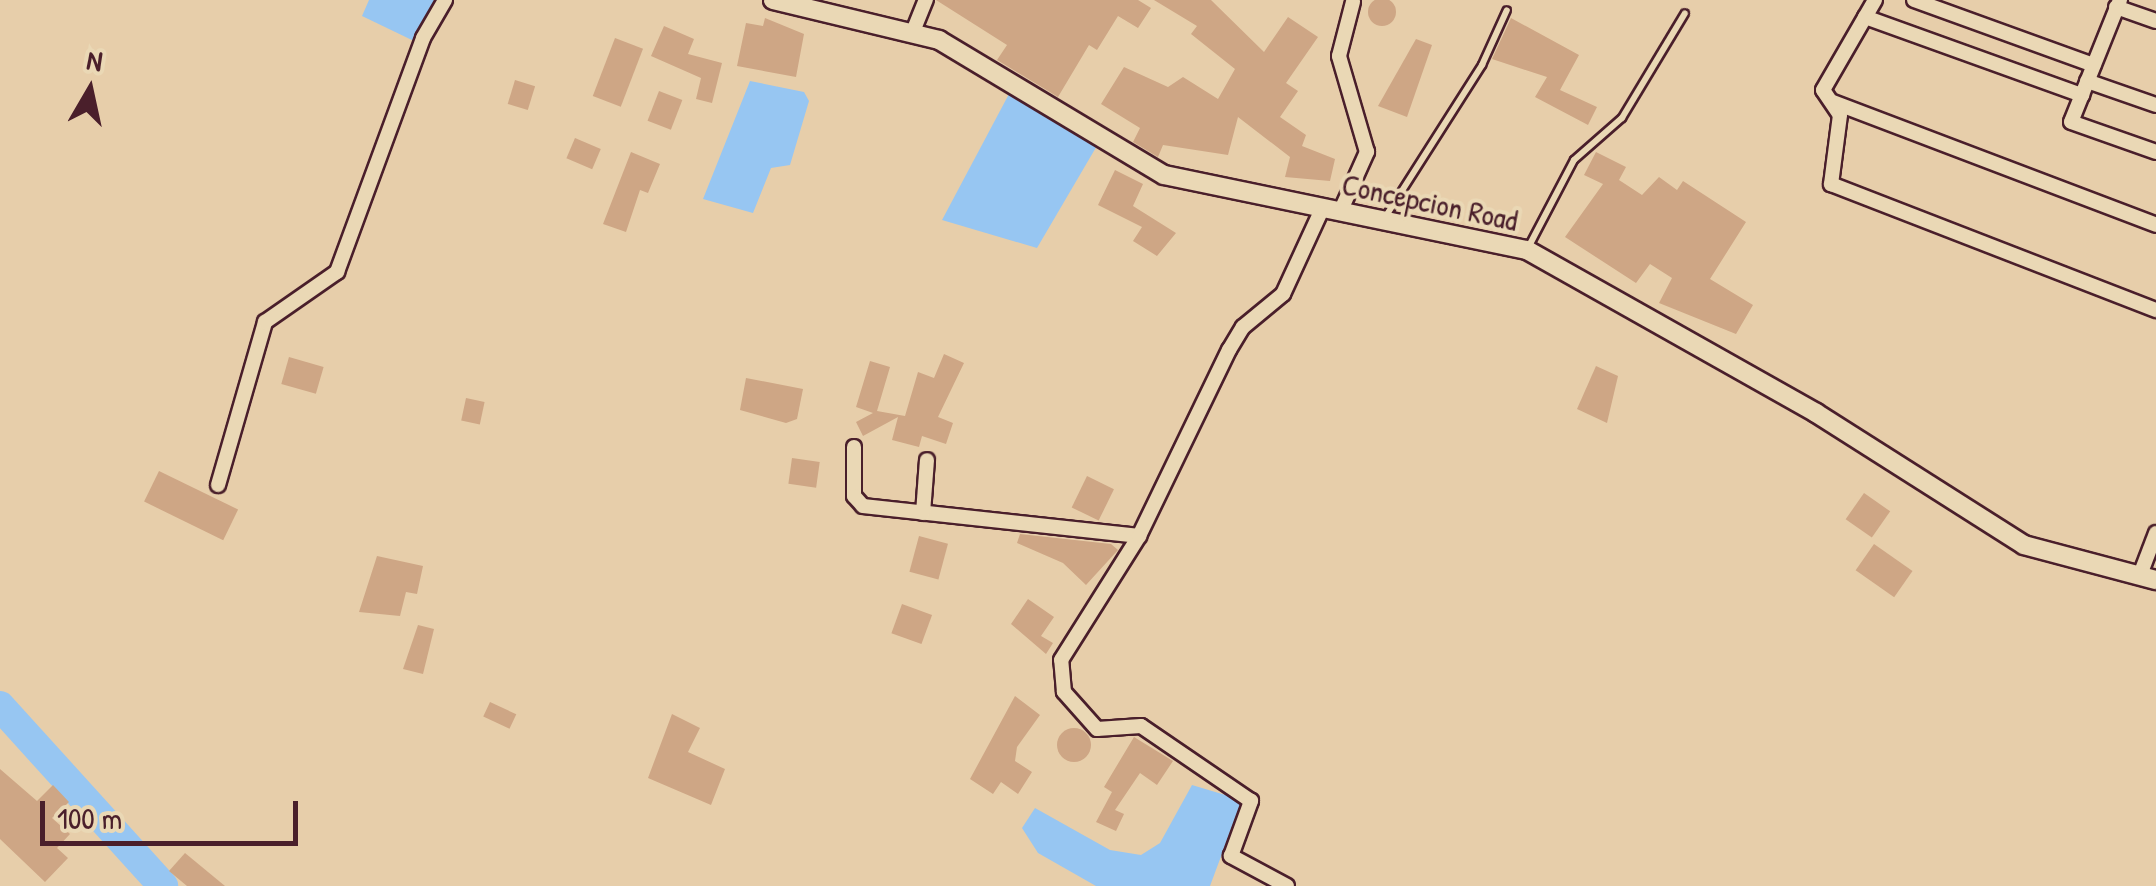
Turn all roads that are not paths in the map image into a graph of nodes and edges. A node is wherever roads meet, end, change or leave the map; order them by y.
1 (445, 0) edge
2 (773, 0) edge
3 (926, 0) edge
4 (1875, 0) edge
5 (1914, 0) edge
6 (1353, 2) edge
7 (2118, 3) edge
8 (1507, 10) dead end
9 (1685, 13) dead end
10 (1865, 18) junction
11 (2156, 21) edge
12 (912, 34) junction
13 (2094, 65) junction
14 (2084, 88) junction
15 (1834, 102) junction
16 (2156, 104) edge
17 (2156, 152) edge
18 (1332, 208) junction
19 (1384, 220) junction
20 (2156, 225) edge
21 (1526, 250) junction
22 (2156, 310) edge
23 (854, 446) dead end
24 (927, 460) dead end
25 (218, 485) dead end
26 (922, 513) junction
27 (2156, 533) edge
28 (1139, 536) junction
29 (2152, 554) edge
30 (2152, 577) edge
31 (1287, 886) edge

1 - 25 street
2 - 12 street, Concepcion Road
3 - 12 street
4 - 10 street
5 - 13 street
6 - 18 street
7 - 11 street
7 - 13 street
8 - 19 lane
9 - 21 lane
10 - 14 street
10 - 15 street
12 - 18 street, Concepcion Road
13 - 14 street
14 - 16 street
14 - 17 street
15 - 20 street
15 - 22 street
18 - 19 street, Concepcion Road
18 - 28 street
19 - 21 street, Concepcion Road
21 - 30 street, Concepcion Road
23 - 26 street
24 - 26 street
26 - 28 street
27 - 29 street
28 - 31 street
29 - 30 street

